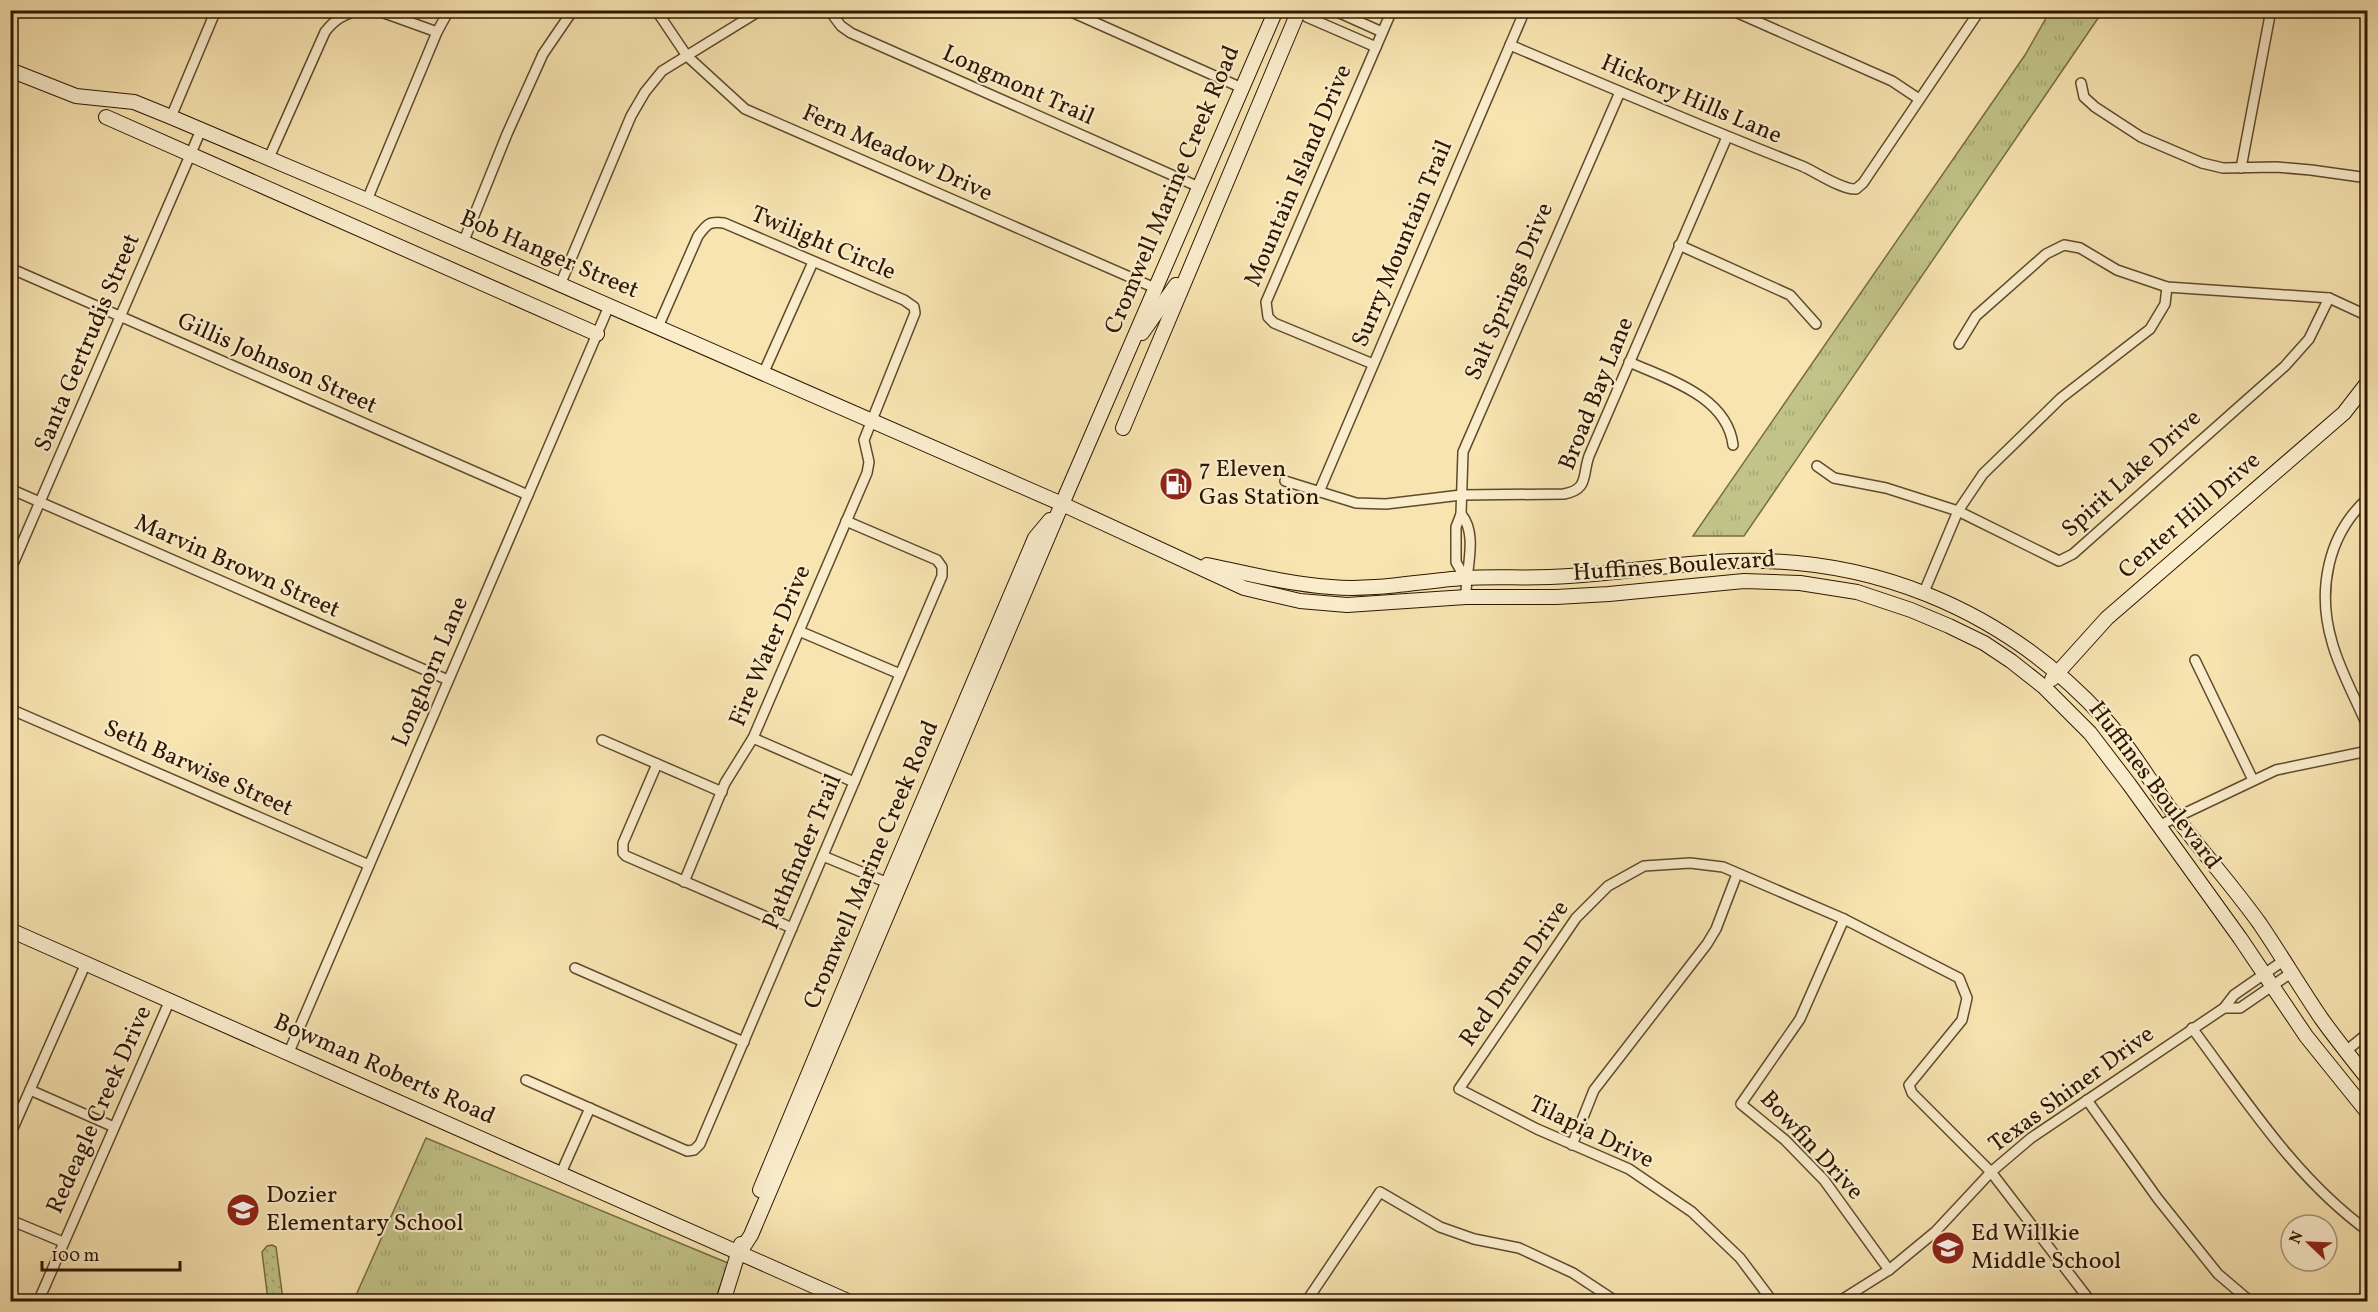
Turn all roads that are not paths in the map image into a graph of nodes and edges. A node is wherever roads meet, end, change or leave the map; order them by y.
1 (216, 10) edge
2 (359, 10) edge
3 (376, 10) edge
4 (449, 10) edge
5 (573, 10) edge
6 (656, 10) edge
7 (761, 10) edge
8 (829, 10) edge
9 (1067, 10) edge
10 (1276, 10) edge
11 (1301, 10) edge
12 (1333, 10) edge
13 (1392, 10) edge
14 (1525, 10) edge
15 (1731, 10) edge
16 (1980, 10) edge
17 (2271, 10) edge
18 (437, 32) junction
19 (1382, 32) junction
20 (1510, 45) junction
21 (1376, 47) junction
22 (687, 56) junction
23 (10, 70) edge
24 (2081, 82) dead end
25 (1242, 88) junction
26 (1620, 92) junction
27 (1919, 99) junction
28 (106, 117) dead end
29 (171, 117) junction
30 (201, 130) junction
31 (1727, 137) junction
32 (191, 154) junction
33 (267, 160) junction
34 (2367, 162) edge
35 (2241, 168) junction
36 (2366, 178) edge
37 (1199, 187) junction
38 (367, 200) junction
39 (464, 243) junction
40 (1679, 245) junction
41 (813, 262) junction
42 (1190, 266) junction
43 (10, 268) edge
44 (560, 285) junction
45 (2167, 287) junction
46 (1155, 288) junction
47 (2329, 298) junction
48 (609, 306) junction
49 (121, 316) junction
50 (2367, 316) edge
51 (1816, 324) dead end
52 (658, 327) junction
53 (597, 334) junction
54 (1959, 344) dead end
55 (1126, 354) junction
56 (1629, 362) junction
57 (1373, 364) junction
58 (763, 374) junction
59 (2367, 382) edge
60 (871, 421) junction
61 (1123, 428) dead end
62 (1733, 445) dead end
63 (1817, 466) dead end
64 (1285, 481) dead end
65 (10, 489) edge
66 (1319, 492) junction
67 (528, 495) junction
68 (1461, 495) junction
69 (2367, 498) edge
70 (40, 502) junction
71 (1062, 504) junction
72 (1958, 511) junction
73 (846, 521) junction
74 (1187, 561) junction
75 (10, 571) edge
76 (1465, 578) junction
77 (1924, 592) junction
78 (1466, 597) junction
79 (799, 631) junction
80 (2195, 660) dead end
81 (2058, 673) junction
82 (900, 674) junction
83 (448, 680) junction
84 (2044, 687) junction
85 (10, 709) edge
86 (2367, 728) edge
87 (753, 738) junction
88 (602, 740) dead end
89 (2367, 751) edge
90 (657, 764) junction
91 (2253, 780) junction
92 (854, 782) junction
93 (722, 792) junction
94 (2175, 816) junction
95 (2158, 826) junction
96 (823, 856) junction
97 (369, 865) junction
98 (1737, 874) junction
99 (684, 882) junction
100 (888, 883) junction
101 (1844, 918) junction
102 (792, 928) junction
103 (10, 930) edge
104 (2283, 961) junction
105 (86, 963) junction
106 (575, 968) dead end
107 (2291, 973) junction
108 (2269, 979) junction
109 (170, 1000) junction
110 (2224, 1008) junction
111 (2192, 1028) junction
112 (2367, 1033) edge
113 (744, 1042) junction
114 (289, 1052) junction
115 (2346, 1052) junction
116 (2367, 1079) edge
117 (526, 1080) dead end
118 (1458, 1089) joint
119 (30, 1090) junction
120 (2087, 1100) junction
121 (590, 1108) junction
122 (2367, 1113) edge
123 (114, 1127) junction
124 (10, 1135) edge
125 (1572, 1145) junction
126 (1991, 1172) junction
127 (561, 1173) junction
128 (10, 1220) edge
129 (2367, 1231) edge
130 (63, 1242) junction
131 (740, 1252) junction
132 (1889, 1270) junction
133 (1310, 1300) edge
134 (38, 1302) edge
135 (723, 1302) edge
136 (850, 1302) edge
137 (1617, 1302) edge
138 (1773, 1302) edge
139 (1838, 1302) edge
140 (2091, 1302) edge
141 (2251, 1302) edge

1 - 29 street
2 - 33 street
3 - 18 street
4 - 18 street
5 - 39 street
6 - 22 street, Fern Meadow Drive
7 - 22 street
8 - 37 street, Longmont Trail
9 - 25 street
10 - 25 main road, Cromwell Marine Creek Road
11 - 21 street
11 - 42 main road, Cromwell Marine Creek Road
12 - 19 street
13 - 19 street, Mountain Island Drive
14 - 20 street, Surry Mountain Trail
15 - 27 street
16 - 27 street
17 - 35 street
18 - 38 street
19 - 21 street, Mountain Island Drive
20 - 26 street, Hickory Hills Lane
20 - 57 street, Surry Mountain Trail
21 - 57 street, Mountain Island Drive
22 - 44 street
22 - 46 street, Fern Meadow Drive
23 - 29 main road, Bob Hanger Street
24 - 35 street
25 - 37 main road, Cromwell Marine Creek Road
26 - 31 street, Hickory Hills Lane
26 - 68 street, Salt Springs Drive
27 - 31 street, Hickory Hills Lane
28 - 32 main road
29 - 30 main road, Bob Hanger Street
30 - 32 street, Santa Gertrudis Street
30 - 33 main road, Bob Hanger Street
31 - 40 street, Broad Bay Lane
32 - 49 street, Santa Gertrudis Street
32 - 53 main road
33 - 38 main road, Bob Hanger Street
34 - 36 street
35 - 36 street
37 - 46 main road, Cromwell Marine Creek Road
38 - 39 main road, Bob Hanger Street
39 - 44 main road, Bob Hanger Street
40 - 51 street
40 - 56 street, Broad Bay Lane
41 - 52 street, Twilight Circle
41 - 58 street
41 - 60 street, Twilight Circle
42 - 55 main road, Cromwell Marine Creek Road
42 - 61 main road, Cromwell Marine Creek Road
43 - 49 street, Gillis Johnson Street
44 - 48 main road, Bob Hanger Street
45 - 47 street
45 - 54 street
45 - 72 street
46 - 55 main road, Cromwell Marine Creek Road
47 - 50 street
47 - 72 street, Spirit Lake Drive
48 - 52 main road, Bob Hanger Street
48 - 53 street, Longhorn Lane
49 - 67 street, Gillis Johnson Street
49 - 70 street, Santa Gertrudis Street
52 - 58 main road, Bob Hanger Street
53 - 67 street, Longhorn Lane
55 - 71 main road, Cromwell Marine Creek Road
56 - 62 street
56 - 68 street, Broad Bay Lane
57 - 66 street, Surry Mountain Trail
58 - 60 main road, Bob Hanger Street
59 - 81 main road, Center Hill Drive
60 - 71 main road, Bob Hanger Street
60 - 73 street, Fire Water Drive
63 - 72 street, Spirit Lake Drive
64 - 66 street, Broad Bay Lane
65 - 70 street, Marvin Brown Street
66 - 68 street, Broad Bay Lane
67 - 83 street, Longhorn Lane
68 - 76 street, Salt Springs Drive
69 - 86 street
70 - 75 street, Santa Gertrudis Street
70 - 83 street, Marvin Brown Street
71 - 74 main road, Huffines Boulevard
71 - 100 main road, Cromwell Marine Creek Road
71 - 131 main road, Cromwell Marine Creek Road
72 - 77 street
73 - 79 street, Fire Water Drive
73 - 82 street, Pathfinder Trail
74 - 76 main road, Huffines Boulevard
74 - 78 main road, Huffines Boulevard
76 - 77 main road, Huffines Boulevard
76 - 78 street, Salt Springs Drive
77 - 81 main road, Huffines Boulevard
78 - 84 main road, Huffines Boulevard
79 - 82 street
79 - 87 street, Fire Water Drive
80 - 91 street
81 - 84 main road, Center Hill Drive
81 - 94 main road, Huffines Boulevard
82 - 92 street, Pathfinder Trail
83 - 97 street, Longhorn Lane
84 - 95 main road, Huffines Boulevard
85 - 97 street, Seth Barwise Street
87 - 92 street
87 - 93 street, Fire Water Drive
88 - 90 street
89 - 91 street
90 - 93 street
90 - 99 street
91 - 94 street
92 - 96 street, Pathfinder Trail
93 - 99 street, Fire Water Drive
94 - 95 street
94 - 104 main road, Huffines Boulevard
95 - 108 main road, Huffines Boulevard
96 - 100 street
96 - 102 street, Pathfinder Trail
97 - 114 street, Longhorn Lane
98 - 101 street, Red Drum Drive
98 - 118 street, Red Drum Drive
98 - 125 street
99 - 102 street
100 - 131 main road, Cromwell Marine Creek Road
101 - 126 street, Red Drum Drive
101 - 132 street, Bowfin Drive
102 - 113 street, Pathfinder Trail
103 - 105 main road, Bowman Roberts Road
104 - 107 main road, Huffines Boulevard
104 - 108 street, Texas Shiner Drive
105 - 109 main road, Bowman Roberts Road
105 - 119 street
106 - 113 street
107 - 108 street, Texas Shiner Drive
107 - 115 main road, Huffines Boulevard
108 - 110 street, Texas Shiner Drive
108 - 110 street, Texas Shiner Drive
108 - 122 main road, Huffines Boulevard
109 - 114 main road, Bowman Roberts Road
109 - 123 street, Redeagle Creek Drive
110 - 111 street, Texas Shiner Drive
111 - 120 street, Texas Shiner Drive
111 - 129 street
112 - 115 street
113 - 121 street, Pathfinder Trail
114 - 127 main road, Bowman Roberts Road
115 - 116 main road, Huffines Boulevard
117 - 121 street
118 - 125 street, Tilapia Drive
119 - 123 street
119 - 124 street
120 - 126 street, Texas Shiner Drive
120 - 141 street
121 - 127 street
123 - 130 street, Redeagle Creek Drive
125 - 138 street, Tilapia Drive
126 - 132 street, Texas Shiner Drive
126 - 140 street
127 - 131 main road, Bowman Roberts Road
128 - 130 street
130 - 134 street, Redeagle Creek Drive
131 - 135 main road, Cromwell Marine Creek Road
131 - 136 main road, Bowman Roberts Road
132 - 139 street, Texas Shiner Drive
133 - 137 street

